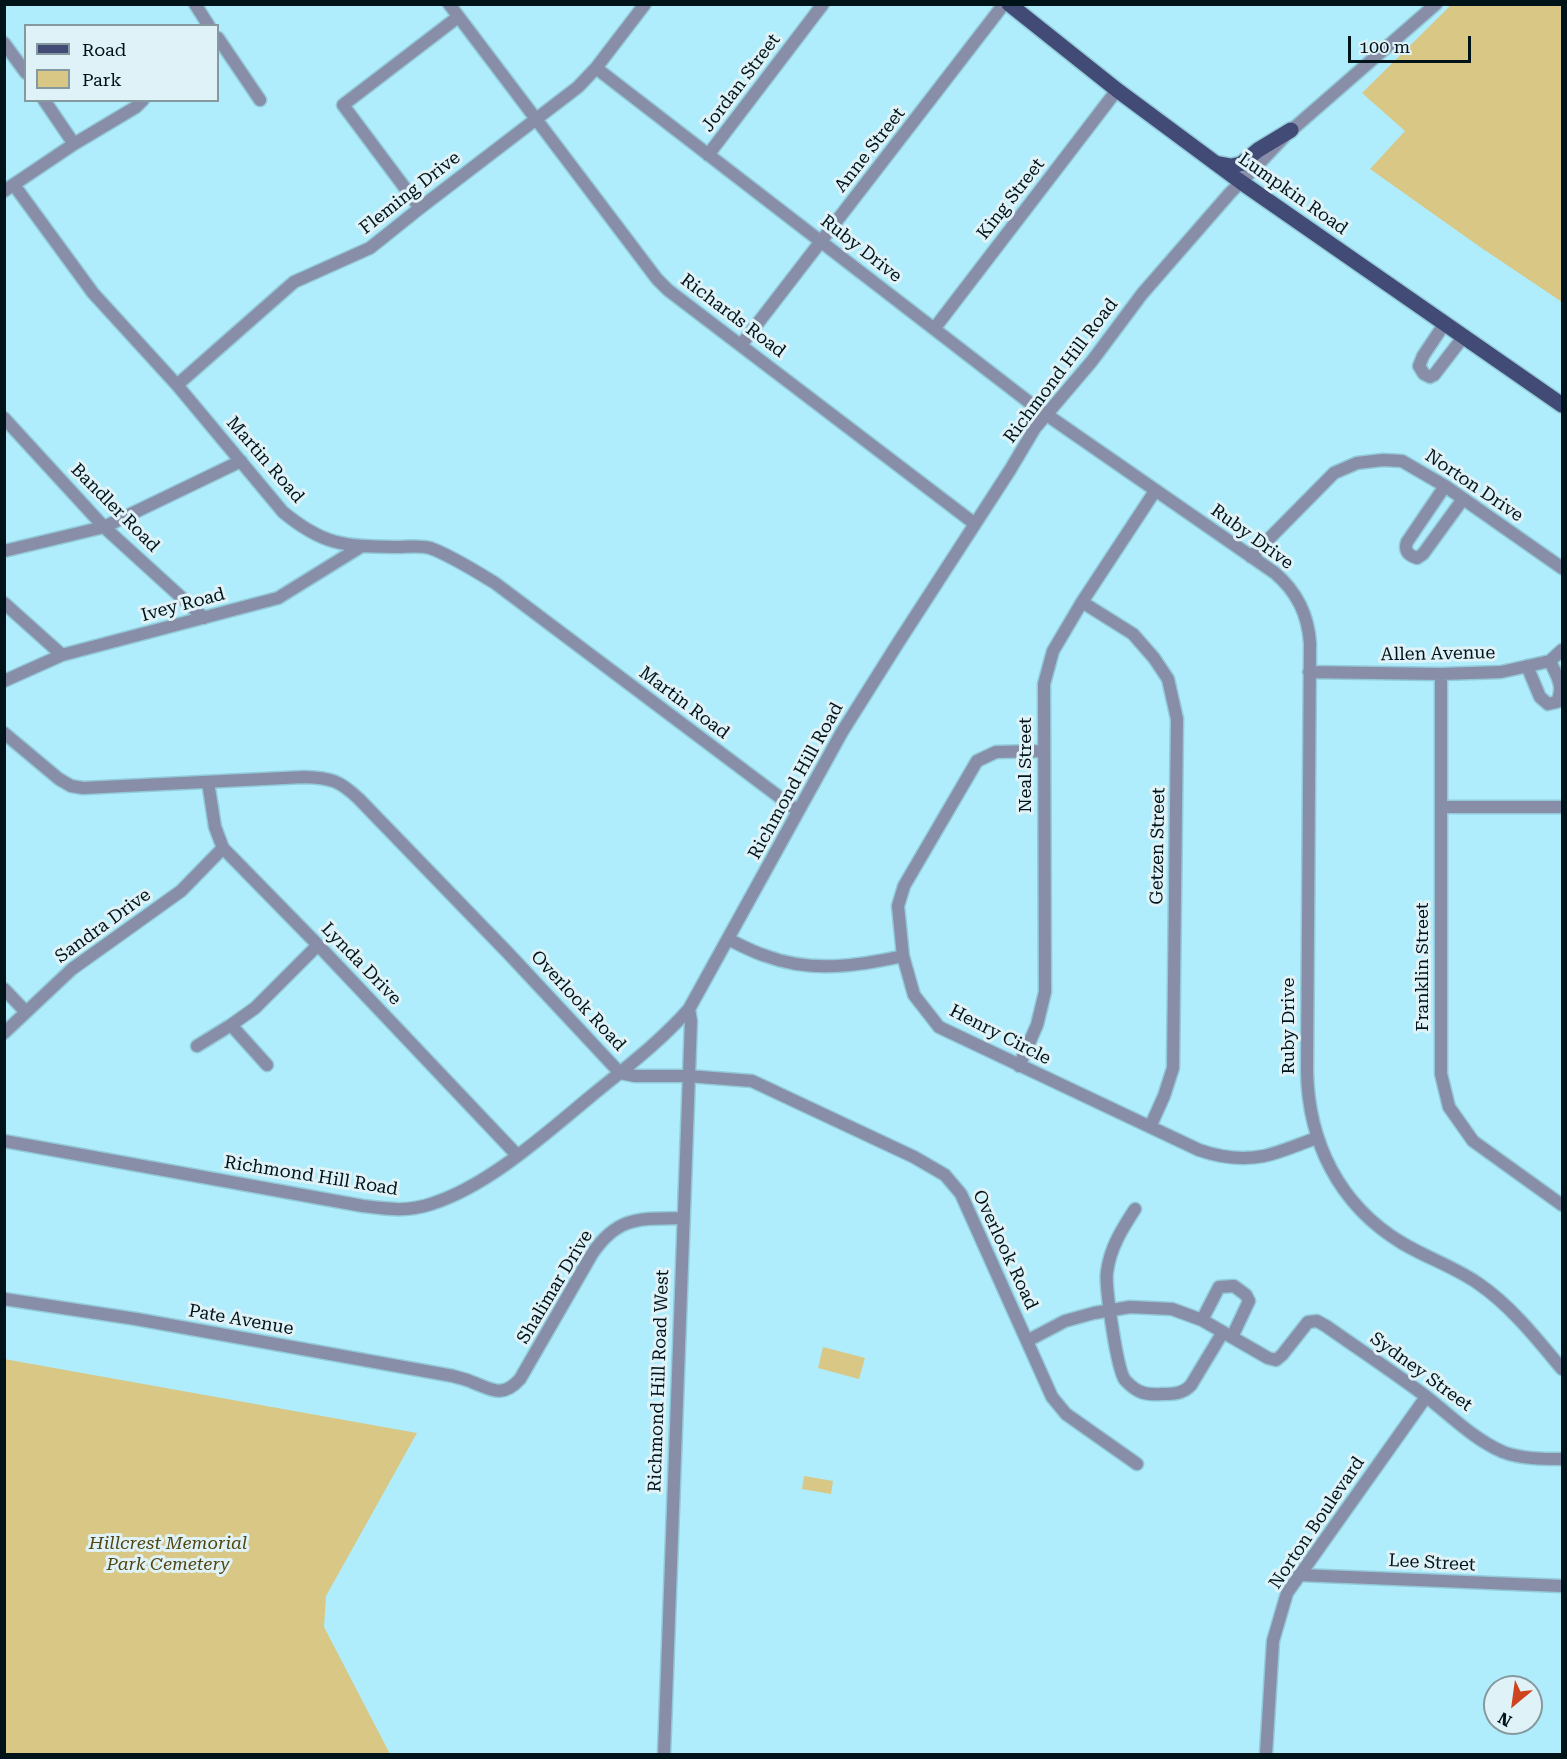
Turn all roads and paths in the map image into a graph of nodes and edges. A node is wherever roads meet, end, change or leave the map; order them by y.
1 (194, 4) edge
2 (449, 4) edge
3 (645, 4) edge
4 (823, 4) edge
5 (1007, 4) edge
6 (1436, 4) edge
7 (458, 17) junction
8 (195, 24) edge
9 (208, 24) edge
10 (219, 39) edge
11 (4, 43) edge
12 (596, 68) junction
13 (24, 71) edge
14 (1118, 90) junction
15 (260, 100) dead end
16 (45, 102) edge
17 (141, 102) edge
18 (536, 118) junction
19 (1291, 130) junction
20 (74, 144) junction
21 (708, 155) junction
22 (1214, 163) junction
23 (1241, 182) junction
24 (9, 188) edge
25 (420, 208) junction
26 (822, 241) junction
27 (1445, 323) junction
28 (934, 329) junction
29 (1464, 336) junction
30 (741, 345) junction
31 (177, 385) junction
32 (1563, 405) edge
33 (1047, 415) junction
34 (4, 418) edge
35 (241, 461) junction
36 (1445, 486) junction
37 (1155, 491) junction
38 (1463, 499) junction
39 (975, 524) junction
40 (104, 527) junction
41 (362, 546) junction
42 (4, 551) edge
43 (1251, 556) junction
44 (1563, 568) edge
45 (1082, 602) junction
46 (4, 603) edge
47 (204, 618) junction
48 (1563, 650) edge
49 (62, 655) junction
50 (1550, 661) junction
51 (1527, 666) junction
52 (1309, 672) junction
53 (1442, 674) junction
54 (4, 681) edge
55 (4, 734) edge
56 (1044, 751) junction
57 (208, 782) junction
58 (1442, 807) junction
59 (1563, 807) edge
60 (798, 811) junction
61 (223, 848) junction
62 (728, 939) junction
63 (318, 945) junction
64 (903, 956) junction
65 (4, 990) edge
66 (689, 1009) junction
67 (26, 1012) junction
68 (231, 1025) junction
69 (4, 1033) edge
70 (197, 1047) dead end
71 (267, 1065) dead end
72 (1020, 1066) junction
73 (620, 1073) junction
74 (688, 1076) junction
75 (1150, 1127) junction
76 (1317, 1138) junction
77 (4, 1141) edge
78 (517, 1155) junction
79 (1563, 1204) edge
80 (1135, 1209) dead end
81 (683, 1218) junction
82 (4, 1299) edge
83 (1111, 1310) junction
84 (1202, 1320) junction
85 (1227, 1334) junction
86 (1027, 1341) junction
87 (1560, 1361) edge
88 (471, 1381) joint
89 (1426, 1397) junction
90 (1563, 1459) edge
91 (1137, 1464) dead end
92 (1299, 1575) junction
93 (1563, 1586) edge
94 (664, 1755) edge
95 (1266, 1755) edge

1 - 8 street
1 - 9 street
2 - 7 street, Richards Road
3 - 12 street, Fleming Drive
4 - 21 street, Jordan Street
5 - 14 main road, Lumpkin Road
5 - 26 street, Anne Street
6 - 19 street, Richmond Hill Road
7 - 18 street, Richards Road
7 - 25 street
10 - 15 street
11 - 13 street
12 - 18 street, Fleming Drive
12 - 21 street, Ruby Drive
14 - 22 main road, Lumpkin Road
14 - 28 street, King Street
16 - 20 street
17 - 20 street
18 - 25 street, Fleming Drive
18 - 30 street, Richards Road
19 - 22 main road
19 - 23 street, Richmond Hill Road
20 - 24 street
21 - 26 street, Ruby Drive
22 - 23 main road, Lumpkin Road
23 - 27 main road, Lumpkin Road
23 - 33 street, Richmond Hill Road
24 - 31 street, Martin Road
25 - 31 street, Fleming Drive
26 - 28 street, Ruby Drive
26 - 30 street, Anne Street
27 - 29 main road, Lumpkin Road
27 - 29 street
28 - 33 street, Ruby Drive
29 - 32 main road, Lumpkin Road
30 - 39 street, Richards Road
31 - 35 street, Martin Road
33 - 37 street, Ruby Drive
33 - 39 street, Richmond Hill Road
34 - 40 street, Bandler Road
35 - 40 street
35 - 41 street, Martin Road
36 - 38 street, Norton Drive
36 - 38 street
36 - 43 street, Norton Drive
37 - 43 street, Ruby Drive
37 - 45 street, Neal Street
38 - 44 street, Norton Drive
39 - 60 street, Richmond Hill Road
40 - 42 street
40 - 47 street, Bandler Road
41 - 47 street, Ivey Road
41 - 60 street, Martin Road
43 - 52 street, Ruby Drive
45 - 56 street, Neal Street
45 - 75 street, Getzen Street
46 - 49 street
47 - 49 street, Ivey Road
48 - 50 street, Allen Avenue
49 - 54 street, Ivey Road
50 - 51 street, Allen Avenue
50 - 51 street
51 - 53 street, Allen Avenue
52 - 53 street, Allen Avenue
52 - 76 street, Ruby Drive
53 - 58 street, Franklin Street
55 - 57 street, Overlook Road
56 - 64 street, Henry Circle
56 - 72 street, Neal Street
57 - 61 street, Lynda Drive
57 - 73 street, Overlook Road
58 - 59 street
58 - 79 street, Franklin Street
60 - 62 street, Richmond Hill Road
61 - 63 street, Lynda Drive
61 - 67 street, Sandra Drive
62 - 64 street
62 - 66 street, Richmond Hill Road
63 - 68 street
63 - 78 street, Lynda Drive
64 - 72 street, Henry Circle
65 - 67 street
66 - 73 street, Richmond Hill Road
66 - 74 street, Richmond Hill Road West
67 - 69 street, Sandra Drive
68 - 70 street
68 - 71 street
72 - 75 street, Henry Circle
73 - 74 street, Overlook Road
73 - 78 street, Richmond Hill Road
74 - 81 street, Richmond Hill Road West
74 - 86 street, Overlook Road
75 - 76 street, Henry Circle
76 - 87 street, Ruby Drive
77 - 78 street, Richmond Hill Road
80 - 83 street
81 - 88 street, Shalimar Drive
81 - 94 street, Richmond Hill Road West
82 - 88 street, Pate Avenue
83 - 84 street
83 - 85 street
83 - 86 street
84 - 85 street
84 - 85 street
85 - 89 street, Sydney Street
86 - 91 street, Overlook Road
89 - 90 street, Sydney Street
89 - 92 street, Norton Boulevard
92 - 93 street, Lee Street
92 - 95 street, Norton Boulevard

